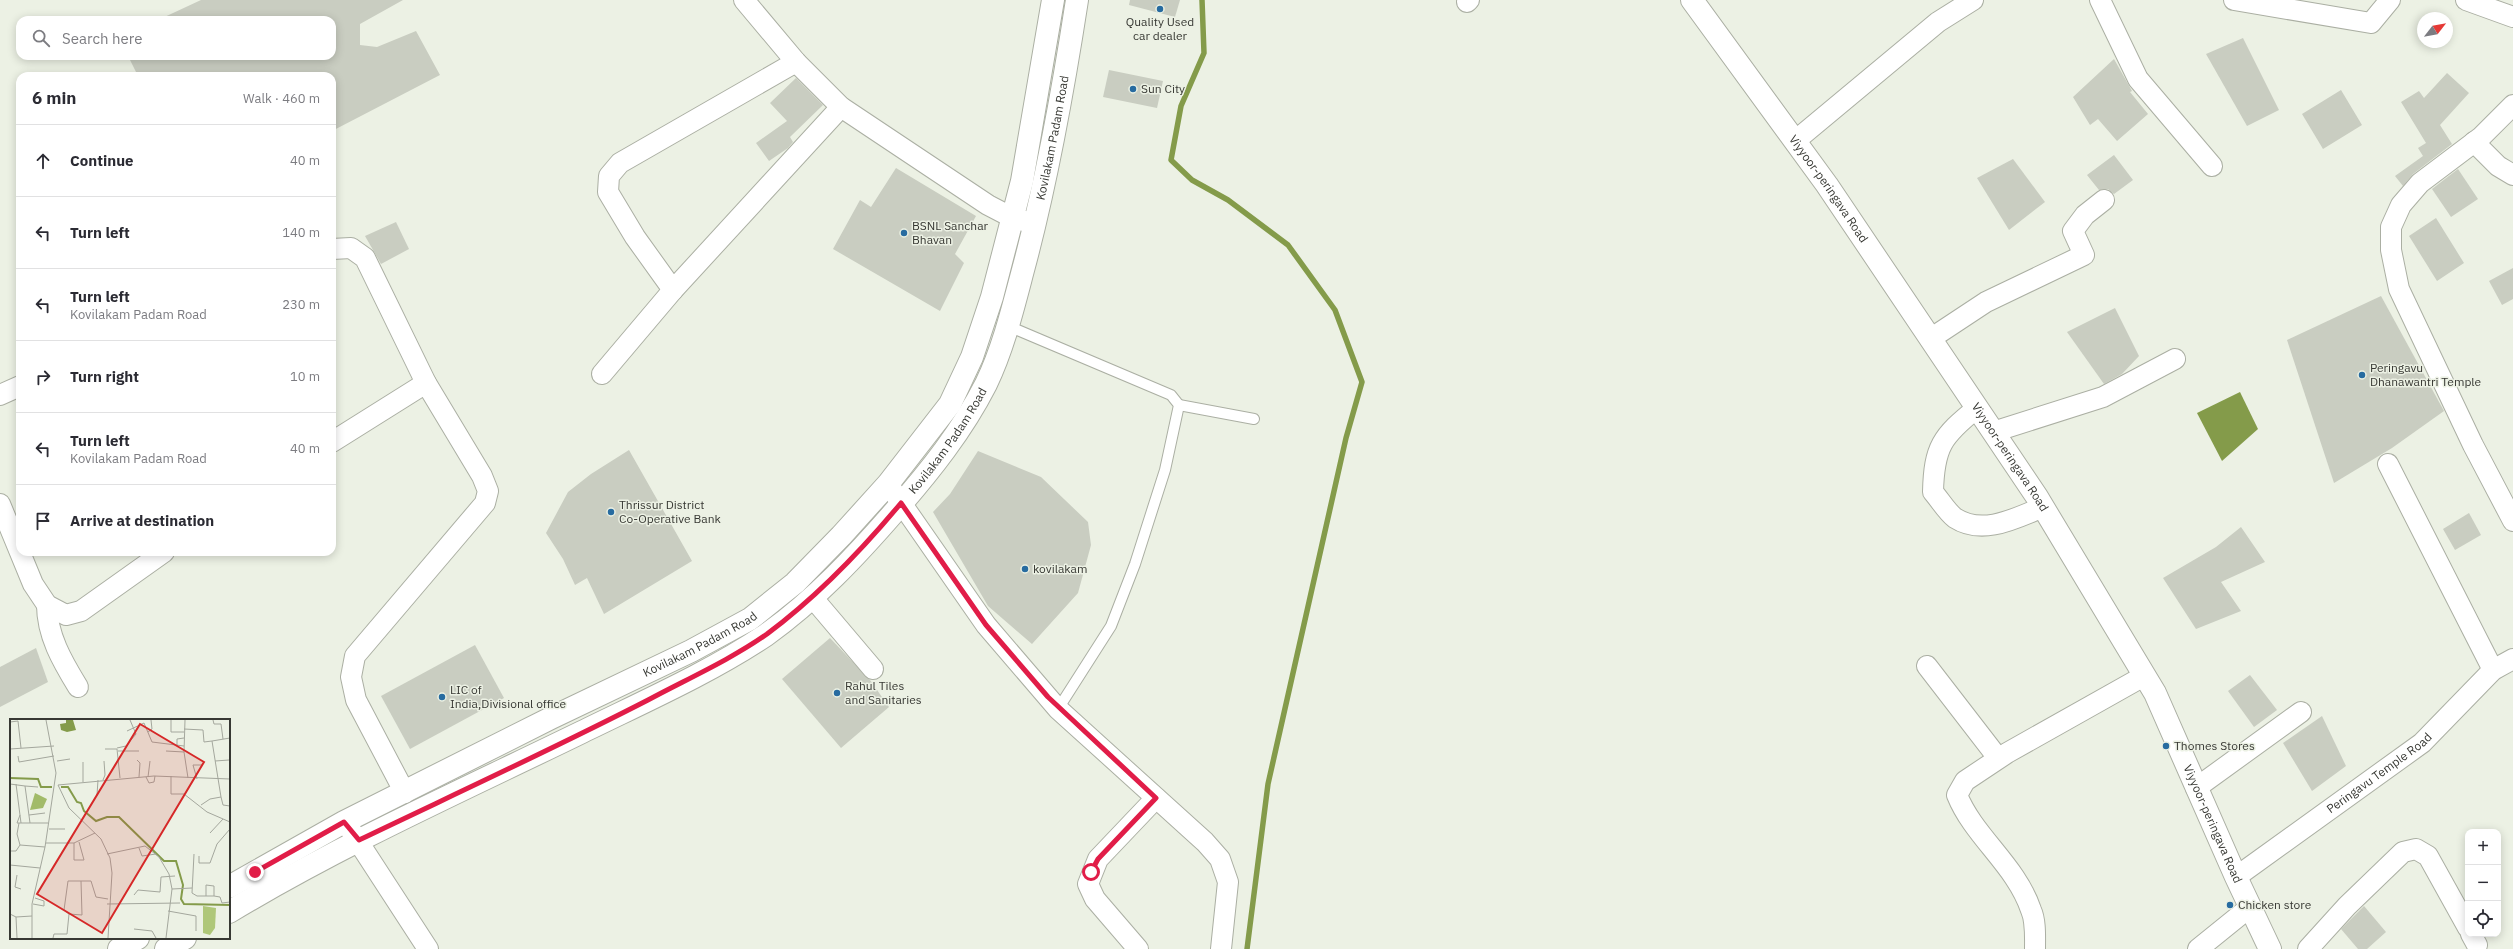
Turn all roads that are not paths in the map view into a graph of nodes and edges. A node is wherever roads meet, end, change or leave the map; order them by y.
1 (744, 0) edge
2 (1053, 0) edge
3 (1077, 0) edge
4 (1692, 0) edge
5 (1973, 0) edge
6 (2100, 0) edge
7 (2234, 0) edge
8 (2390, 0) edge
9 (2466, 0) edge
10 (2513, 17) edge
11 (796, 62) junction
12 (2513, 105) edge
13 (841, 107) junction
14 (1795, 141) junction
15 (2474, 142) junction
16 (2212, 166) dead end
17 (2513, 175) edge
18 (2104, 200) dead end
19 (1013, 218) junction
20 (1034, 224) junction
21 (336, 249) edge
22 (673, 290) junction
23 (1008, 326) junction
24 (1930, 339) junction
25 (2175, 359) dead end
26 (602, 374) dead end
27 (426, 383) junction
28 (16, 388) edge
29 (0, 395) edge
30 (1179, 405) junction
31 (1977, 408) junction
32 (1254, 419) dead end
33 (1993, 432) junction
34 (336, 439) edge
35 (2388, 464) dead end
36 (888, 484) junction
37 (901, 503) junction
38 (0, 504) edge
39 (2043, 507) junction
40 (2513, 521) edge
41 (16, 543) edge
42 (21, 556) edge
43 (158, 556) edge
44 (812, 597) junction
45 (47, 605) junction
46 (2513, 658) edge
47 (1927, 666) dead end
48 (873, 669) dead end
49 (2493, 670) junction
50 (2144, 676) junction
51 (78, 687) dead end
52 (1058, 709) junction
53 (2301, 712) dead end
54 (1998, 758) junction
55 (2196, 788) junction
56 (405, 793) junction
57 (1156, 798) junction
58 (344, 822) junction
59 (359, 840) junction
60 (2236, 877) junction
61 (230, 886) edge
62 (2250, 907) junction
63 (230, 911) edge
64 (2465, 923) edge
65 (136, 939) edge
66 (183, 939) edge
67 (119, 949) edge
68 (166, 949) edge
69 (428, 949) edge
70 (1138, 949) edge
71 (1221, 949) edge
72 (2035, 949) edge
73 (2198, 949) edge
74 (2270, 949) edge
75 (2308, 949) edge

1 - 11 street
2 - 19 main road, Kovilakam Padam Road
3 - 20 main road, Kovilakam Padam Road
4 - 14 main road, Viyyoor-peringava Road
5 - 14 street
6 - 16 street
7 - 8 street
9 - 10 street
11 - 13 street
11 - 22 street
12 - 15 street
13 - 19 street
13 - 22 street
14 - 24 main road, Viyyoor-peringava Road
15 - 17 street
15 - 40 street
18 - 24 street
19 - 20 street
19 - 36 main road, Kovilakam Padam Road
20 - 23 main road, Kovilakam Padam Road
21 - 27 street
22 - 26 street
23 - 30 lane
23 - 37 main road, Kovilakam Padam Road
24 - 31 main road, Viyyoor-peringava Road
25 - 33 street
27 - 34 street
27 - 56 street
28 - 29 street
30 - 32 lane
30 - 52 lane
31 - 33 main road, Viyyoor-peringava Road
31 - 39 street
33 - 39 main road, Viyyoor-peringava Road
35 - 49 street
36 - 37 street
36 - 56 main road, Kovilakam Padam Road
37 - 44 main road, Kovilakam Padam Road
37 - 52 street
38 - 41 street
39 - 50 main road, Viyyoor-peringava Road
42 - 45 street
43 - 45 street
44 - 48 street
44 - 59 main road, Kovilakam Padam Road
45 - 51 street
46 - 49 street, Peringavu Temple Road
47 - 54 street
49 - 60 street, Peringavu Temple Road
50 - 54 street
50 - 55 main road, Viyyoor-peringava Road
52 - 57 street
53 - 55 street
54 - 72 street
55 - 60 main road, Viyyoor-peringava Road
56 - 58 main road, Kovilakam Padam Road
57 - 70 street
57 - 71 street
58 - 59 street
58 - 61 main road, Kovilakam Padam Road
59 - 63 main road, Kovilakam Padam Road
59 - 69 street
60 - 62 main road, Viyyoor-peringava Road
62 - 73 street
62 - 74 main road, Viyyoor-peringava Road
64 - 75 street
65 - 67 main road
66 - 68 main road

